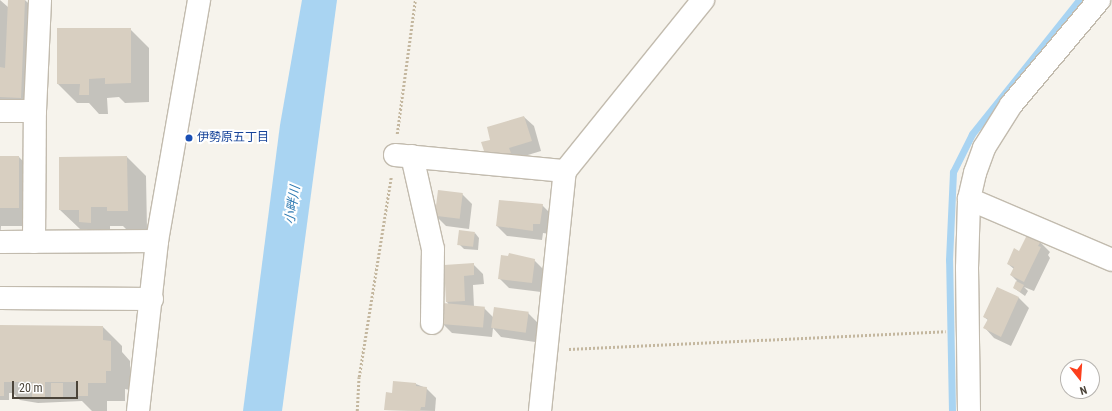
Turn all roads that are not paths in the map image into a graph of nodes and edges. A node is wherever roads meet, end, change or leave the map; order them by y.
1 (40, 0) edge
2 (200, 0) edge
3 (703, 0) edge
4 (1099, 0) edge
5 (0, 111) edge
6 (35, 111) junction
7 (565, 171) junction
8 (969, 199) junction
9 (157, 241) junction
10 (0, 242) edge
11 (34, 242) junction
12 (1112, 260) edge
13 (0, 298) edge
14 (152, 299) junction
15 (432, 324) dead end
16 (138, 411) edge
17 (540, 411) edge
18 (969, 411) edge

1 - 6 street
2 - 9 street
3 - 7 street
4 - 8 street
5 - 6 street
6 - 11 street
7 - 15 street
7 - 17 street
8 - 12 street
8 - 18 street
9 - 11 street
9 - 14 street
10 - 11 street
13 - 14 street
14 - 16 street

